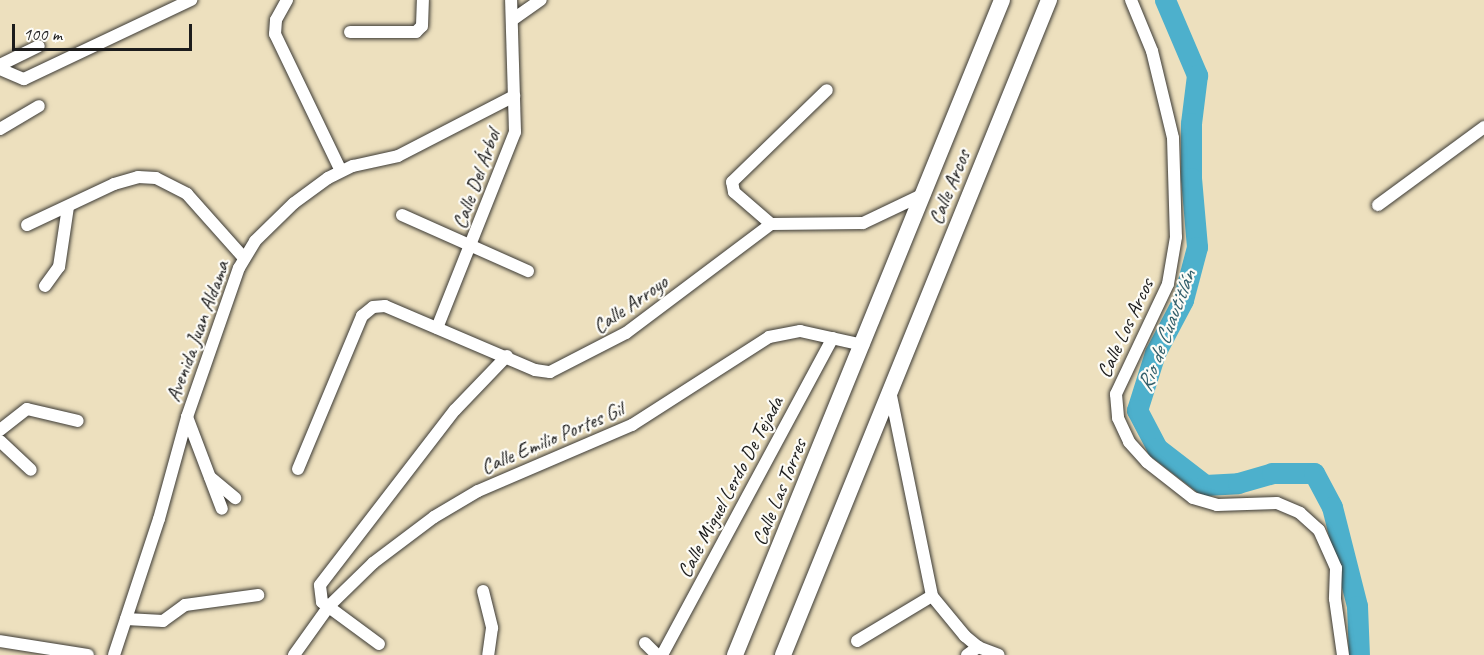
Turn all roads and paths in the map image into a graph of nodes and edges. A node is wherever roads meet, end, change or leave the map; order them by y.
1 (191, 0) edge
2 (287, 0) edge
3 (423, 0) edge
4 (510, 0) edge
5 (541, 0) edge
6 (1002, 0) edge
7 (1049, 0) edge
8 (1131, 0) edge
9 (512, 20) junction
10 (350, 32) dead end
11 (39, 46) dead end
12 (0, 67) edge
13 (827, 90) dead end
14 (514, 96) junction
15 (39, 106) dead end
16 (1484, 127) edge
17 (0, 129) edge
18 (341, 171) junction
19 (924, 194) junction
20 (1378, 205) dead end
21 (68, 207) junction
22 (402, 215) dead end
23 (771, 224) junction
24 (27, 225) dead end
25 (471, 247) junction
26 (244, 258) junction
27 (528, 271) dead end
28 (45, 286) dead end
29 (437, 328) junction
30 (833, 338) junction
31 (863, 345) junction
32 (507, 356) junction
33 (890, 391) junction
34 (187, 417) junction
35 (78, 421) dead end
36 (0, 430) edge
37 (0, 441) edge
38 (298, 469) dead end
39 (31, 471) dead end
40 (210, 477) junction
41 (235, 498) dead end
42 (222, 509) dead end
43 (483, 591) dead end
44 (258, 595) dead end
45 (932, 596) junction
46 (329, 606) junction
47 (126, 619) junction
48 (0, 641) edge
49 (857, 641) dead end
50 (645, 643) dead end
51 (379, 644) dead end
52 (978, 647) junction
53 (88, 655) edge
54 (114, 655) edge
55 (294, 655) edge
56 (488, 655) edge
57 (657, 655) edge
58 (662, 655) edge
59 (735, 655) edge
60 (783, 655) edge
61 (967, 655) edge
62 (999, 655) edge
63 (1343, 655) edge

1 - 12 street
2 - 18 street
3 - 10 street
4 - 9 street, Calle Del Árbol
5 - 9 street
6 - 19 main road, Calle Arcos
7 - 33 main road, Calle Arcos
8 - 63 street, Calle Los Arcos
9 - 14 street, Calle Del Árbol
11 - 12 street
13 - 23 street
14 - 18 street, Avenida Juan Aldama
14 - 25 street, Calle Del Árbol
15 - 17 street
16 - 20 street
18 - 26 street, Avenida Juan Aldama
19 - 23 street
19 - 31 main road, Calle Arcos
21 - 24 street
21 - 26 street
21 - 28 street
22 - 25 street
23 - 32 street, Calle Arroyo
25 - 27 street
25 - 29 street, Calle Del Árbol
26 - 34 street, Avenida Juan Aldama
29 - 32 street, Calle Arroyo
29 - 38 street, Calle Arroyo
30 - 31 street, Calle Emilio Portes Gil
30 - 46 street, Calle Emilio Portes Gil
30 - 58 street, Calle Miguel Lerdo De Tejada
31 - 59 main road, Calle Las Torres
32 - 46 street
33 - 45 street
33 - 60 main road
34 - 40 street
34 - 47 street, Avenida Juan Aldama
35 - 36 street
37 - 39 street
40 - 41 street
40 - 42 street
43 - 56 street
44 - 47 street
45 - 49 street
45 - 52 street
46 - 51 street
46 - 55 street, Calle Emilio Portes Gil
47 - 54 street, Avenida Juan Aldama
48 - 53 street
50 - 57 street
52 - 61 street
52 - 62 street

